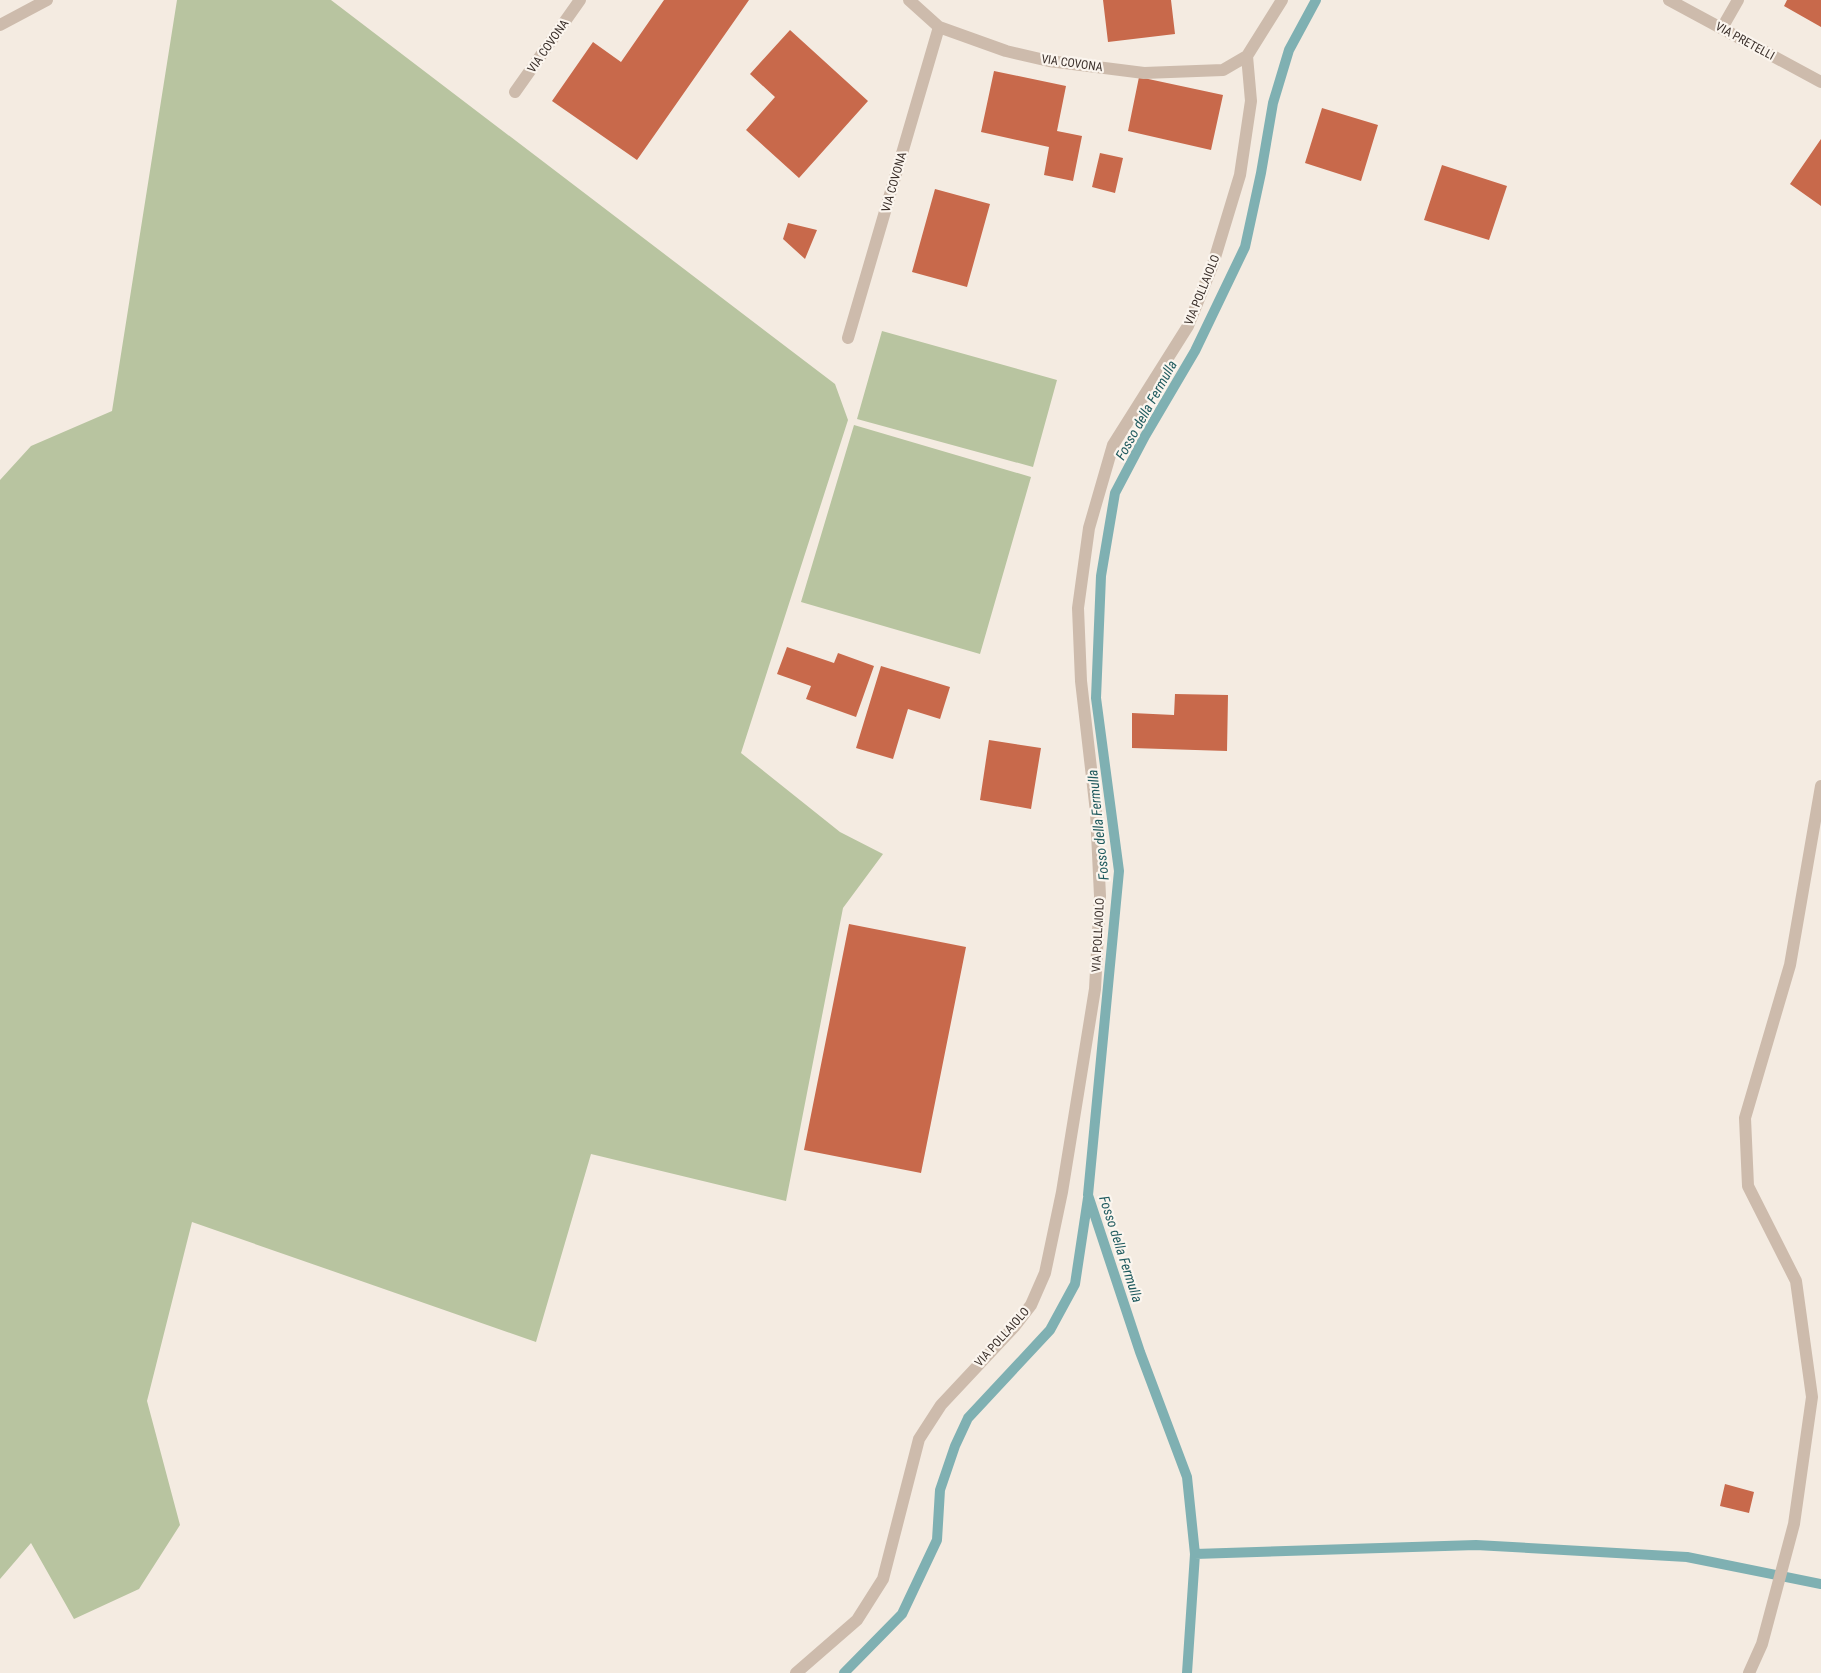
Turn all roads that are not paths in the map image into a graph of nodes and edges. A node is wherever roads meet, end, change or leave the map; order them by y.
1 (47, 0) edge
2 (580, 0) edge
3 (909, 0) edge
4 (1282, 0) edge
5 (1669, 0) edge
6 (1738, 0) edge
7 (0, 25) edge
8 (940, 27) junction
9 (1722, 28) junction
10 (1247, 56) junction
11 (1821, 82) edge
12 (515, 92) dead end
13 (848, 338) dead end
14 (1821, 786) edge
15 (796, 1673) edge
16 (1749, 1673) edge

1 - 7 street
2 - 12 street, VIA COVONA
3 - 8 street, VIA COVONA
4 - 10 street
5 - 9 street, VIA PRETELLI
6 - 9 street
8 - 10 street, VIA COVONA
8 - 13 street, VIA COVONA
9 - 11 street, VIA PRETELLI
10 - 15 street, VIA POLLAIOLO
14 - 16 street

